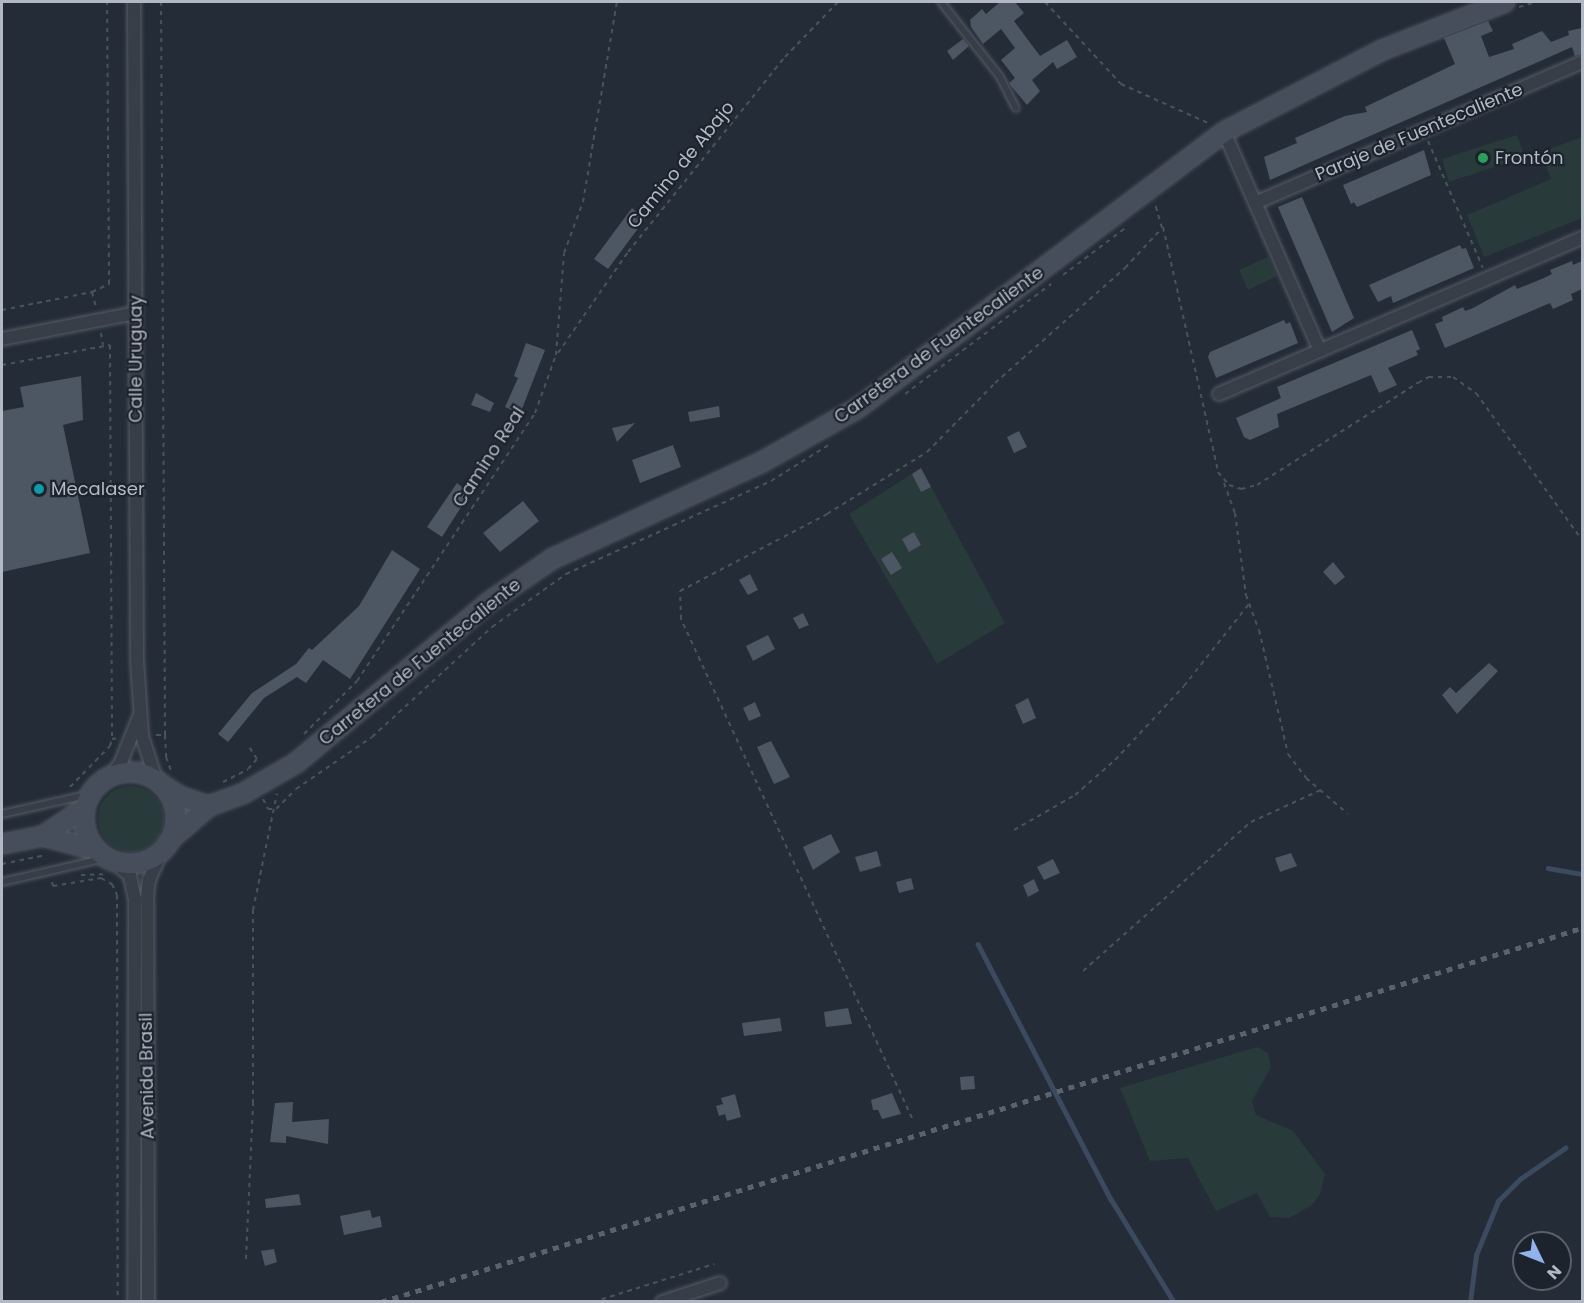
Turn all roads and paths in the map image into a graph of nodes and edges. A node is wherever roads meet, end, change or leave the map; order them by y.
1 (107, 2) edge
2 (134, 2) edge
3 (617, 2) edge
4 (838, 2) edge
5 (941, 2) edge
6 (1046, 2) edge
7 (1505, 2) edge
8 (1582, 62) edge
9 (1016, 108) dead end
10 (1424, 130) junction
11 (1224, 132) junction
12 (1149, 187) junction
13 (1255, 203) junction
14 (1582, 238) edge
15 (1487, 279) junction
16 (2, 310) edge
17 (136, 313) junction
18 (2, 339) edge
19 (1320, 351) junction
20 (556, 355) junction
21 (1219, 394) dead end
22 (1223, 480) junction
23 (1582, 540) edge
24 (1248, 604) junction
25 (139, 716) junction
26 (165, 735) dead end
27 (112, 739) dead end
28 (298, 742) dead end
29 (248, 745) dead end
30 (284, 771) junction
31 (111, 776) junction
32 (165, 780) junction
33 (219, 785) dead end
34 (66, 790) dead end
35 (1321, 790) junction
36 (257, 798) dead end
37 (88, 801) junction
38 (209, 806) junction
39 (276, 809) junction
40 (2, 814) edge
41 (1348, 814) dead end
42 (1014, 830) dead end
43 (43, 836) junction
44 (2, 844) edge
45 (167, 845) junction
46 (46, 855) dead end
47 (105, 856) junction
48 (2, 864) edge
49 (60, 870) junction
50 (2, 882) edge
51 (52, 886) dead end
52 (1083, 971) dead end
53 (912, 1118) dead end
54 (246, 1259) dead end
55 (714, 1264) dead end
56 (718, 1284) dead end
57 (118, 1302) edge
58 (123, 1302) edge
59 (134, 1302) edge
60 (148, 1302) edge
61 (592, 1302) edge
62 (662, 1302) edge

1 - 16 path
2 - 17 street, Calle Uruguay
3 - 20 path, Camino Real
4 - 20 path, Camino de Abajo
5 - 9 lane
6 - 11 path
7 - 11 main road, Carretera de Fuentecaliente
8 - 10 street, Paraje de Fuentecaliente
10 - 13 street, Paraje de Fuentecaliente
10 - 15 path
11 - 12 main road, Carretera de Fuentecaliente
11 - 13 street
12 - 22 path
12 - 30 main road, Carretera de Fuentecaliente
12 - 53 path
13 - 19 street
14 - 15 street
15 - 19 street
17 - 18 street
17 - 25 street, Calle Uruguay
19 - 21 street
20 - 28 path, Camino Real
22 - 23 path
22 - 24 path
24 - 35 path
24 - 42 path
25 - 31 street, Calle Uruguay
25 - 32 street, Calle Uruguay
26 - 32 path
27 - 34 path
29 - 33 path
30 - 38 main road, Carretera de Fuentecaliente
30 - 39 path
31 - 32 main road
31 - 37 main road
32 - 38 main road
32 - 45 main road
35 - 41 path
35 - 52 path
36 - 39 path
37 - 40 lane
37 - 43 main road
37 - 47 main road
38 - 45 main road, Carretera de Fuentecaliente
39 - 54 path
43 - 44 main road
43 - 47 main road
45 - 47 main road
45 - 60 street, Avenida Brasil
46 - 48 path
47 - 49 lane
47 - 59 street, Avenida Brasil
49 - 50 lane
49 - 58 path
51 - 57 path
55 - 61 path
56 - 62 street

